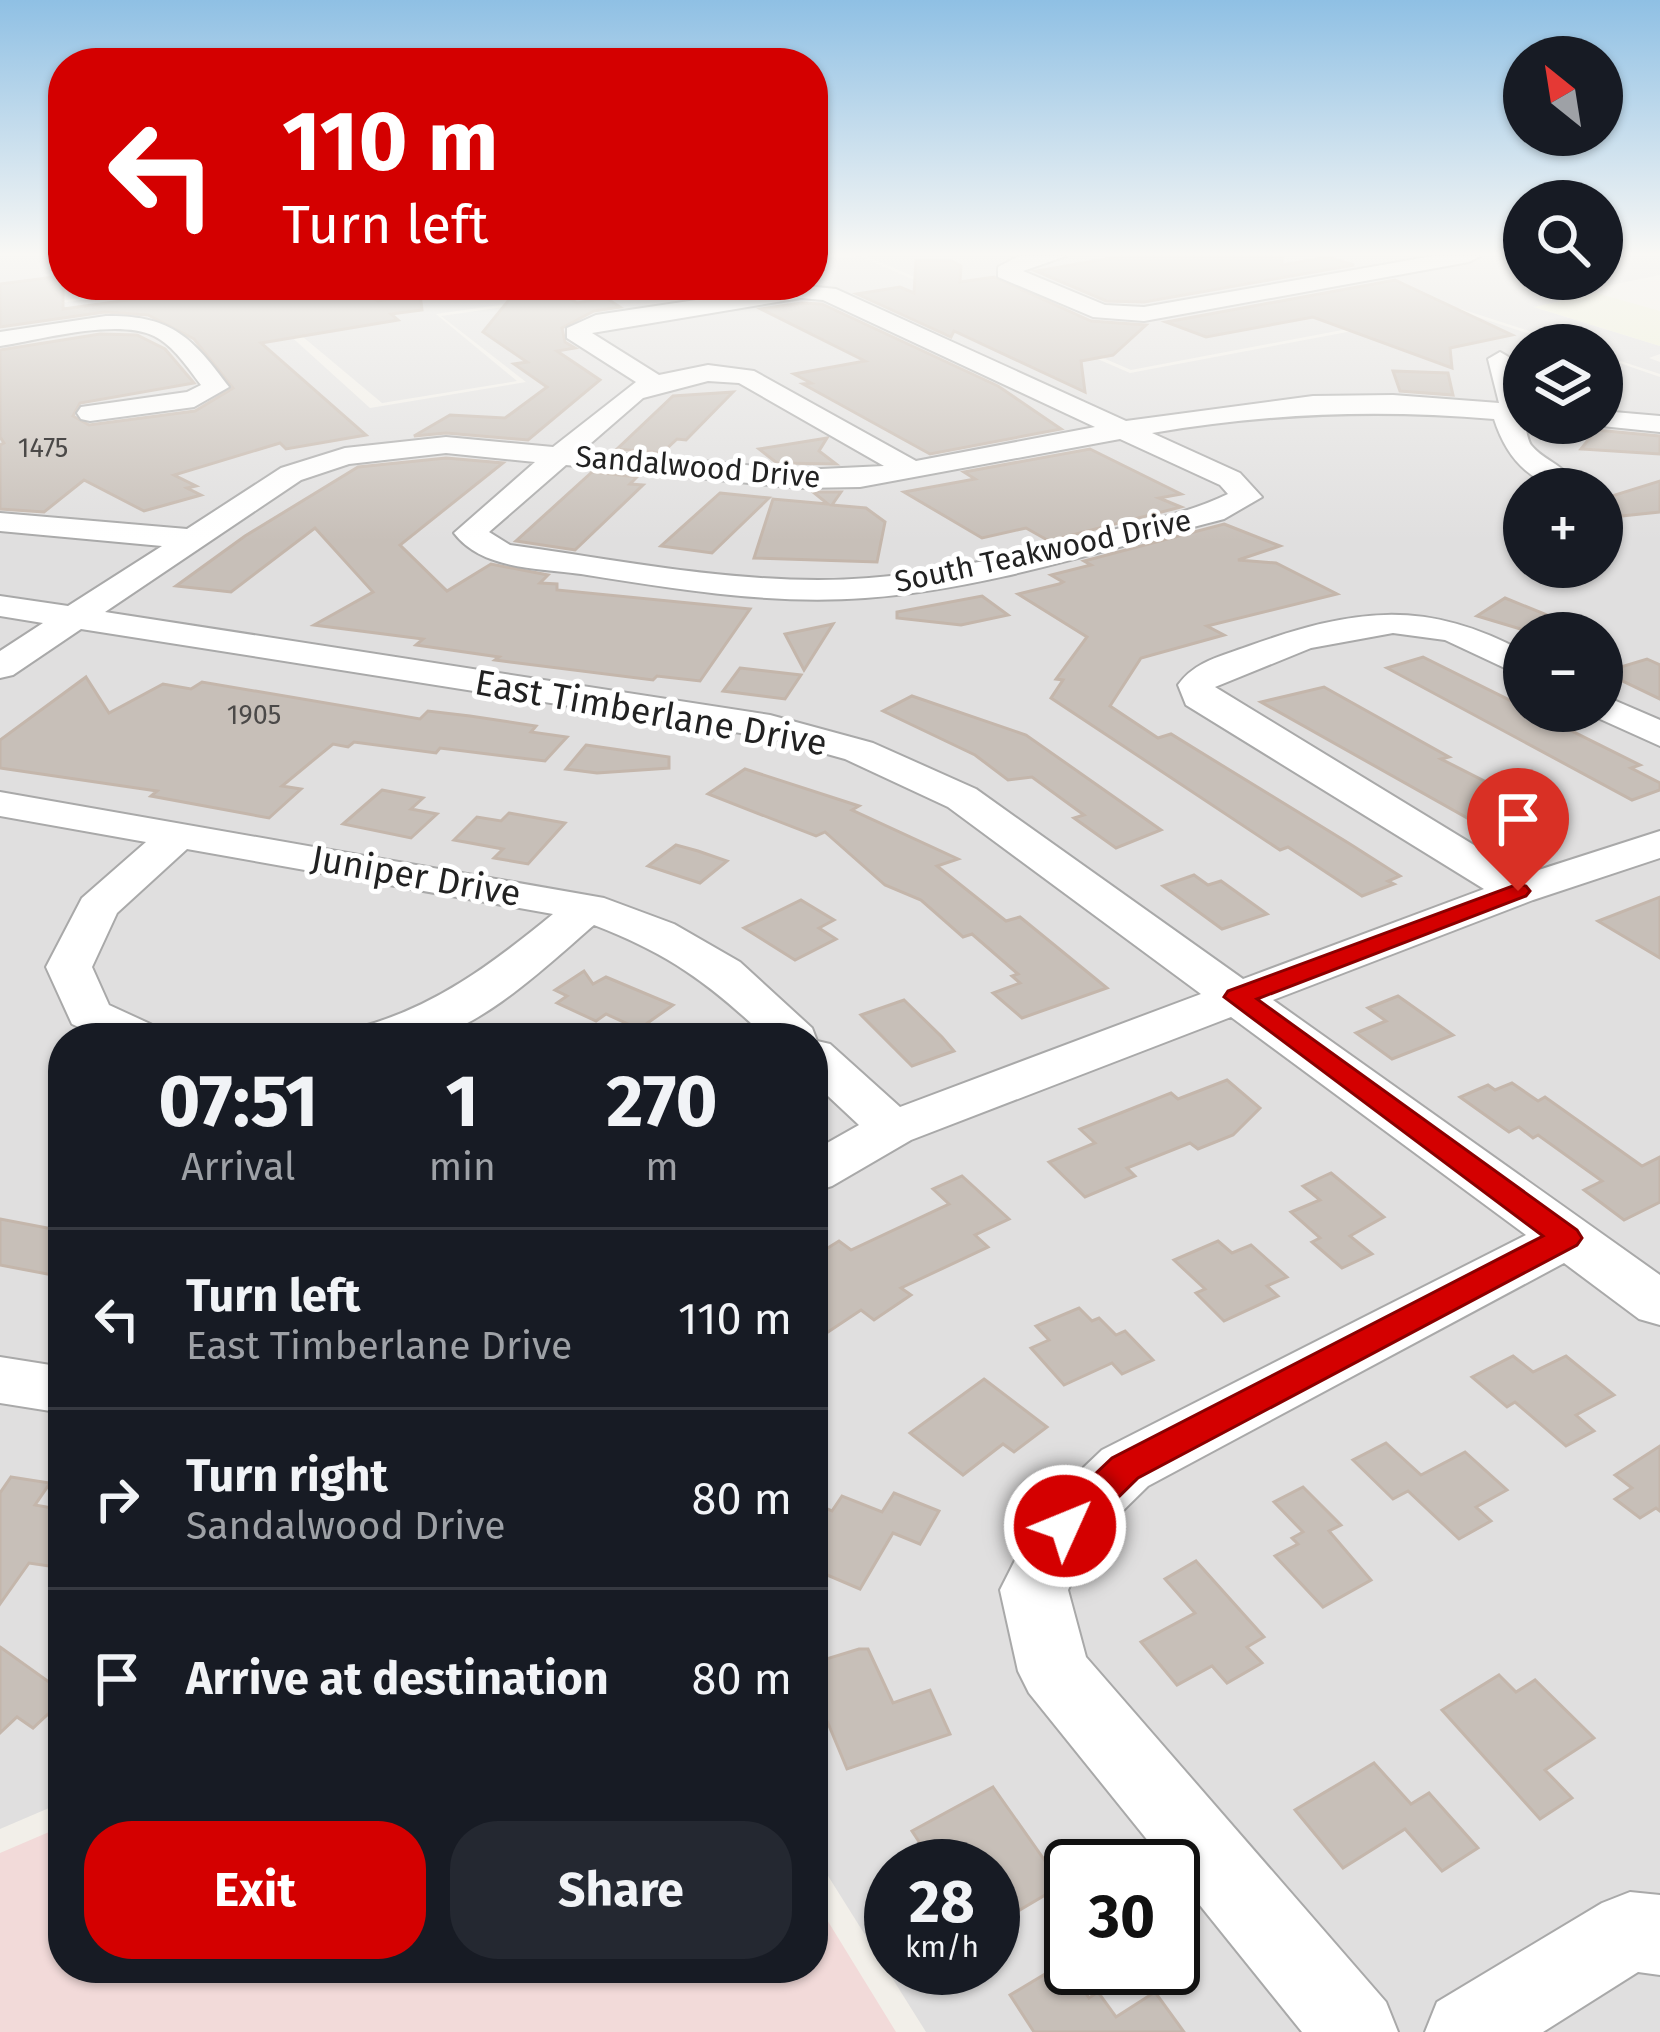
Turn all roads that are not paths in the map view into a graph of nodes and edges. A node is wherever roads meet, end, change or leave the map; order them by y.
1 (183, 351) edge
2 (603, 351) edge
3 (953, 351) edge
4 (1500, 359) dead end
5 (1503, 368) edge
6 (655, 382) junction
7 (1503, 411) edge
8 (90, 413) dead end
9 (1623, 421) edge
10 (1660, 424) edge
11 (1130, 431) junction
12 (1517, 444) edge
13 (562, 455) junction
14 (1545, 468) edge
15 (914, 471) junction
16 (0, 522) edge
17 (192, 539) junction
18 (0, 606) edge
19 (59, 625) junction
20 (0, 627) edge
21 (1503, 656) edge
22 (0, 667) edge
23 (1623, 716) edge
24 (1660, 735) edge
25 (0, 804) edge
26 (181, 832) junction
27 (1660, 844) edge
28 (1518, 891) junction
29 (588, 908) junction
30 (1237, 997) junction
31 (109, 1023) edge
32 (422, 1023) edge
33 (779, 1023) edge
34 (828, 1068) edge
35 (892, 1128) junction
36 (828, 1165) edge
37 (1566, 1238) junction
38 (1660, 1304) edge
39 (0, 1380) edge
40 (48, 1388) edge
41 (1660, 1935) edge
42 (1356, 2032) edge
43 (1467, 2032) edge

1 - 8 street
2 - 6 street
3 - 11 street
4 - 5 street
6 - 13 street
6 - 15 street
7 - 11 street, Sandalwood Drive
9 - 10 street
11 - 13 street, South Teakwood Drive
11 - 15 street, Sandalwood Drive
12 - 14 street
13 - 15 street, Sandalwood Drive
13 - 17 street, Sandalwood Drive
16 - 17 street
17 - 19 street, Sandalwood Drive
18 - 19 street, East Timberlane Drive
19 - 20 street, East Timberlane Drive
19 - 22 street, Sandalwood Drive
19 - 30 street, East Timberlane Drive
21 - 28 street
23 - 24 street
25 - 26 street, Juniper Drive
26 - 29 street, Juniper Drive
26 - 31 street
27 - 28 street
28 - 30 street
29 - 32 street
29 - 33 street, Juniper Drive
30 - 35 street
30 - 37 street, East Timberlane Drive
34 - 35 street
35 - 36 street
37 - 38 street, East Timberlane Drive
37 - 42 street
39 - 40 street
41 - 43 street

